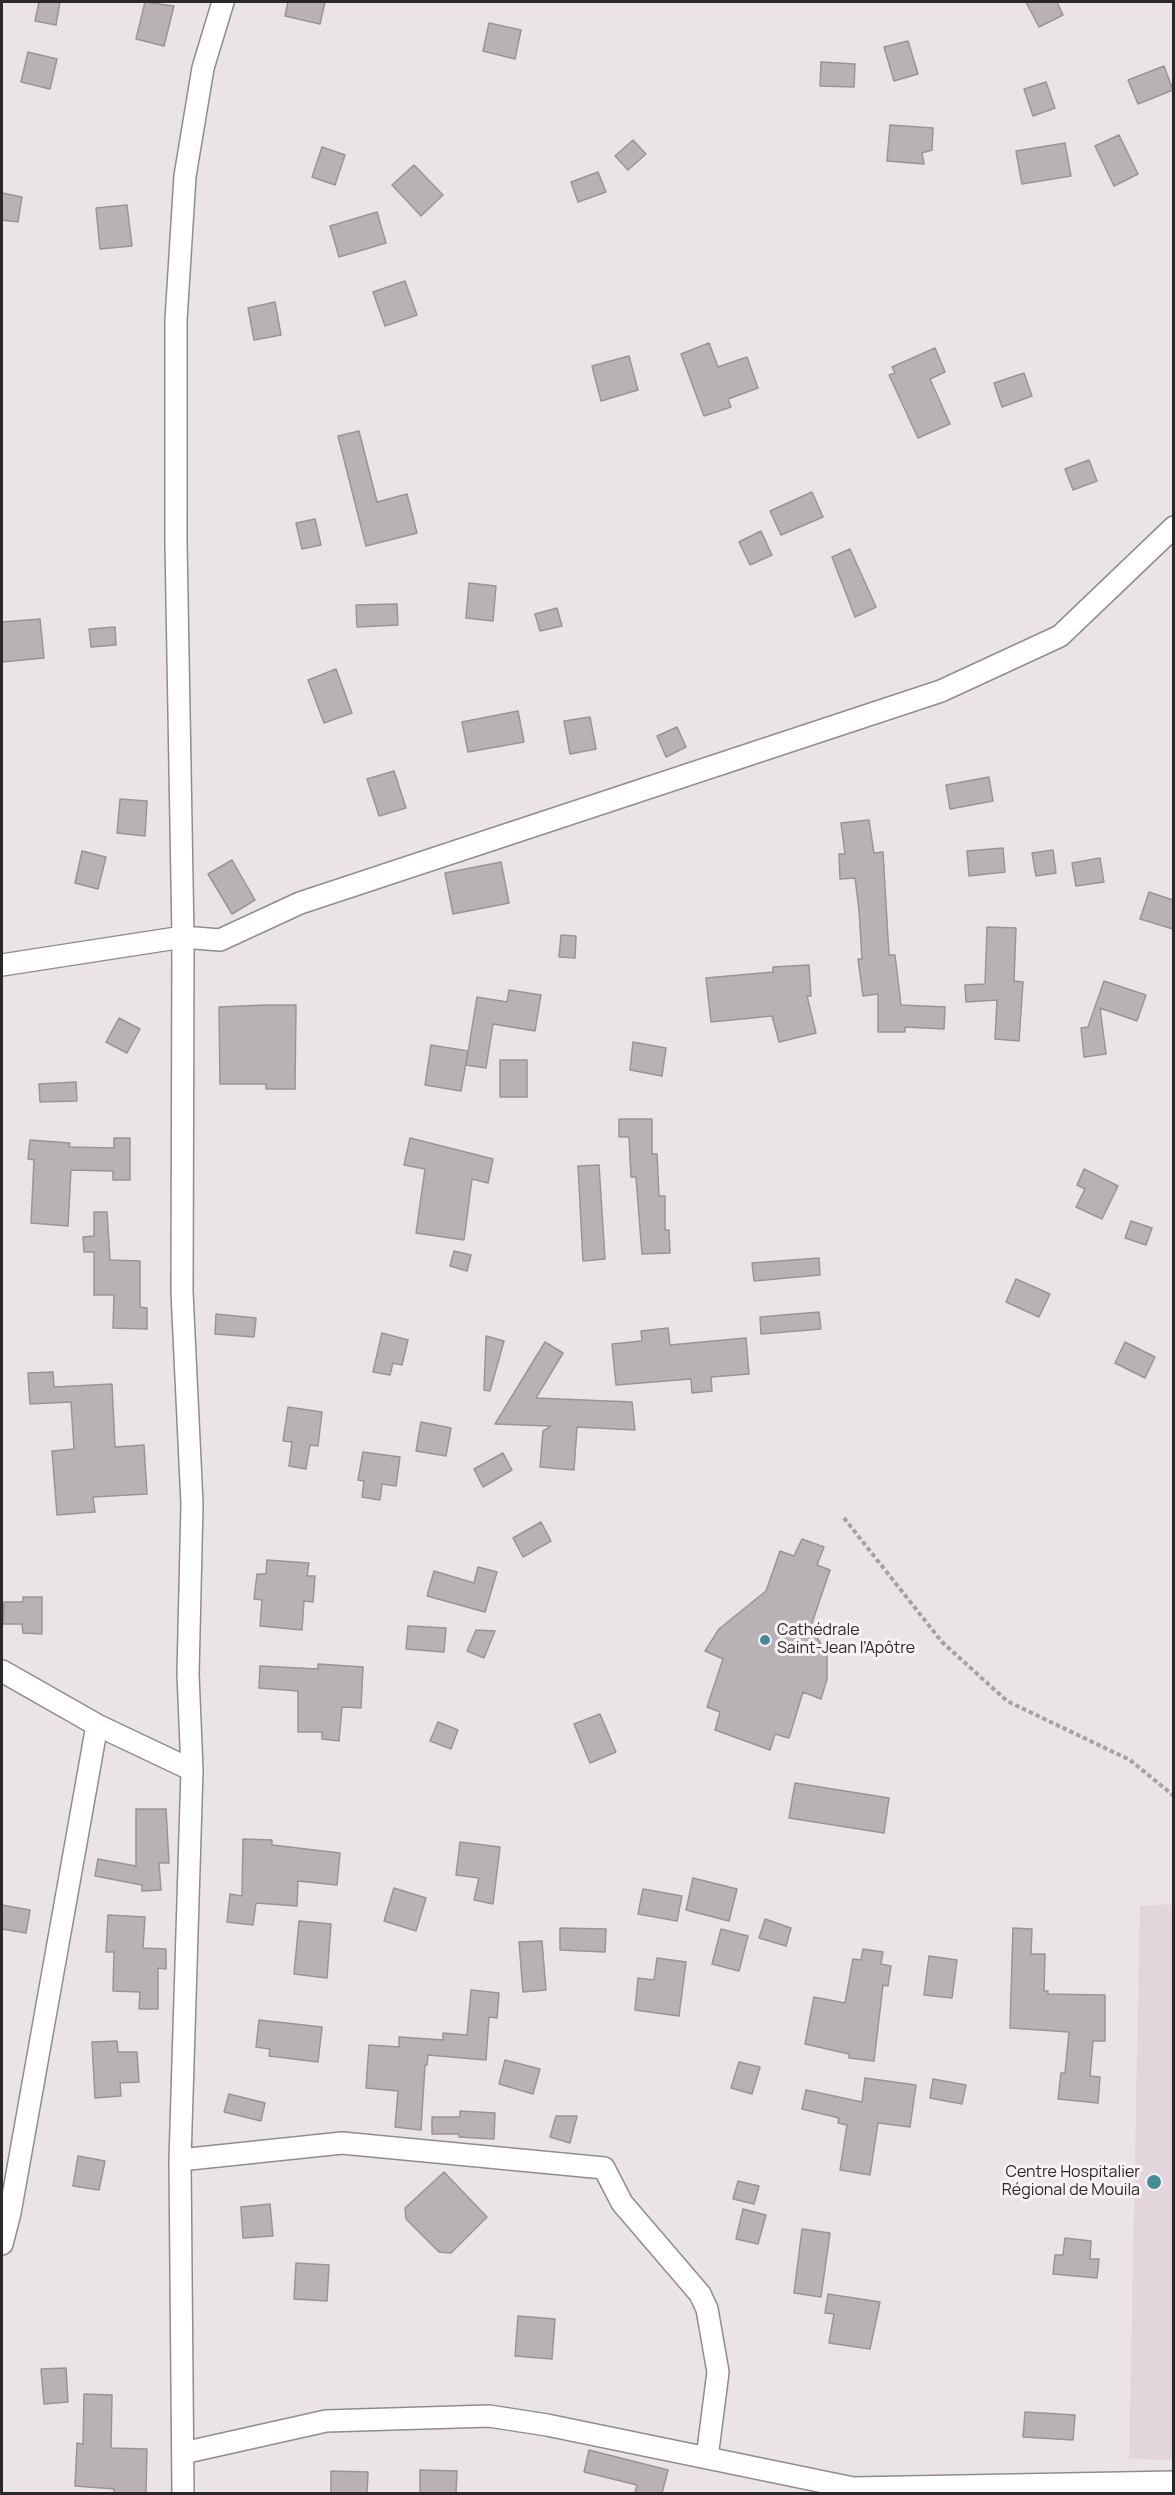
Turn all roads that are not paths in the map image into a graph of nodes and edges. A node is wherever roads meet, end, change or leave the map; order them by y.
1 (223, 2) edge
2 (1173, 527) edge
3 (183, 937) junction
4 (2, 965) edge
5 (2, 1671) edge
6 (97, 1725) junction
7 (192, 1770) junction
8 (180, 2160) junction
9 (6, 2208) edge
10 (2, 2244) edge
11 (183, 2453) junction
12 (707, 2458) junction
13 (1173, 2482) edge
14 (183, 2493) edge

1 - 3 street
2 - 3 street
3 - 4 street
3 - 7 street
5 - 6 street
6 - 7 street
6 - 9 street
7 - 8 street
8 - 11 street
8 - 12 street
9 - 10 street
11 - 12 street
11 - 14 street
12 - 13 street

